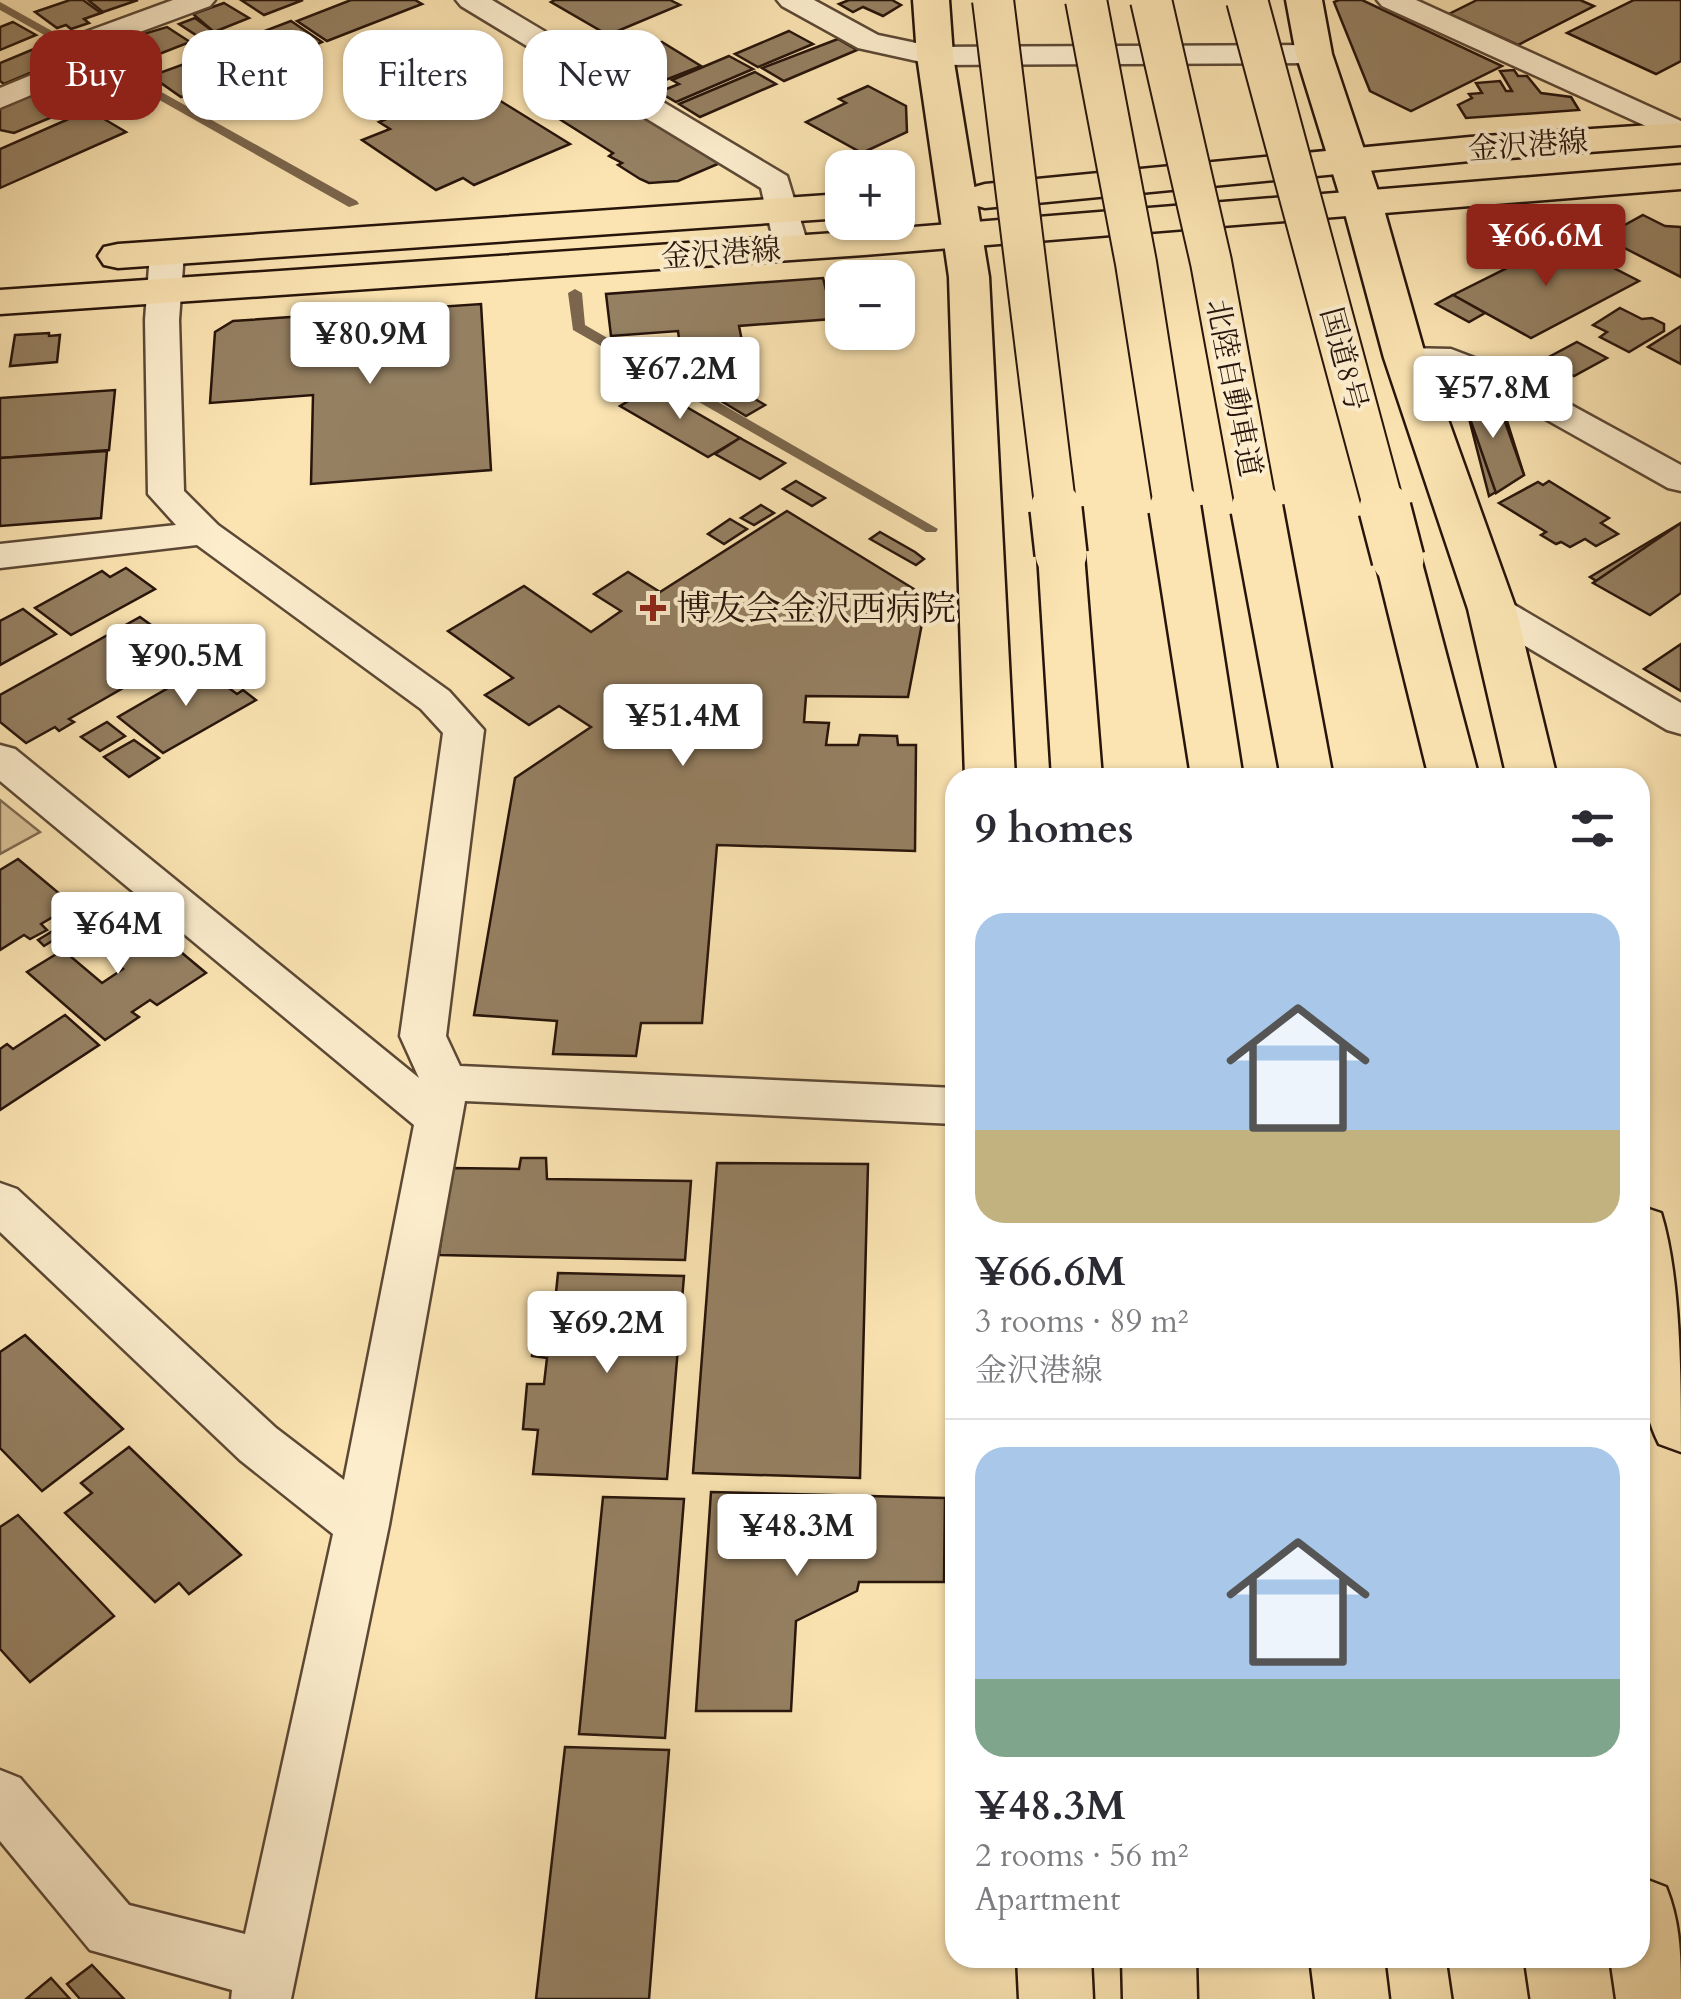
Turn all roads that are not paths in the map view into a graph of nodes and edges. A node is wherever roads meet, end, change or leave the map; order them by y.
1 (200, 0) edge
2 (471, 0) edge
3 (792, 0) edge
4 (931, 0) edge
5 (993, 0) edge
6 (1086, 0) edge
7 (1150, 0) edge
8 (1247, 0) edge
9 (1304, 0) edge
10 (1392, 0) edge
11 (118, 30) edge
12 (1314, 54) junction
13 (935, 56) junction
14 (30, 85) edge
15 (0, 98) edge
16 (1681, 133) edge
17 (1348, 160) junction
18 (1681, 177) edge
19 (917, 202) dead end
20 (1364, 206) junction
21 (825, 213) edge
22 (960, 217) junction
23 (787, 229) junction
24 (0, 265) edge
25 (167, 272) junction
26 (0, 302) edge
27 (1405, 358) junction
28 (1681, 480) edge
29 (205, 532) junction
30 (0, 556) edge
31 (1492, 609) junction
32 (1681, 721) edge
33 (0, 759) edge
34 (989, 768) edge
35 (1076, 768) edge
36 (1214, 768) edge
37 (1305, 768) edge
38 (1451, 768) edge
39 (1530, 768) edge
40 (442, 1101) junction
41 (945, 1106) edge
42 (0, 1202) edge
43 (1650, 1261) edge
44 (1673, 1332) edge
45 (1681, 1426) edge
46 (362, 1524) junction
47 (0, 1797) edge
48 (1054, 1968) edge
49 (1159, 1968) edge
50 (1348, 1968) edge
51 (1486, 1968) edge
52 (1648, 1968) edge
53 (264, 1985) edge
54 (1056, 1999) edge
55 (1160, 1999) edge
56 (1352, 1999) edge
57 (1491, 1999) edge
58 (1653, 1999) edge

1 - 11 street
2 - 23 street
3 - 13 street
4 - 13 main road
5 - 35 main road, bridge
6 - 36 main road, bridge
7 - 37 main road, 北陸自動車道, bridge
8 - 38 main road, 国道8号, bridge
9 - 12 main road
10 - 16 street
12 - 13 street
12 - 17 main road
13 - 22 main road
14 - 15 street
16 - 17 main road, 金沢港線
17 - 20 main road
17 - 22 main road, 金沢港線
18 - 20 main road, 金沢港線
19 - 22 main road, 金沢港線
20 - 22 main road, 金沢港線
20 - 27 main road
21 - 23 main road, 金沢港線
22 - 23 main road, 金沢港線
22 - 34 main road
23 - 25 main road, 金沢港線
24 - 25 main road, 金沢港線
25 - 26 main road, 金沢港線
25 - 29 street
27 - 28 street
27 - 31 main road
29 - 30 street
29 - 40 street
31 - 32 street
31 - 39 main road
33 - 40 street
40 - 41 street
40 - 46 street
42 - 46 street
43 - 44 main road
44 - 45 main road
46 - 53 street
47 - 53 street
48 - 54 main road
49 - 55 main road
50 - 56 main road
51 - 57 main road
52 - 58 main road

